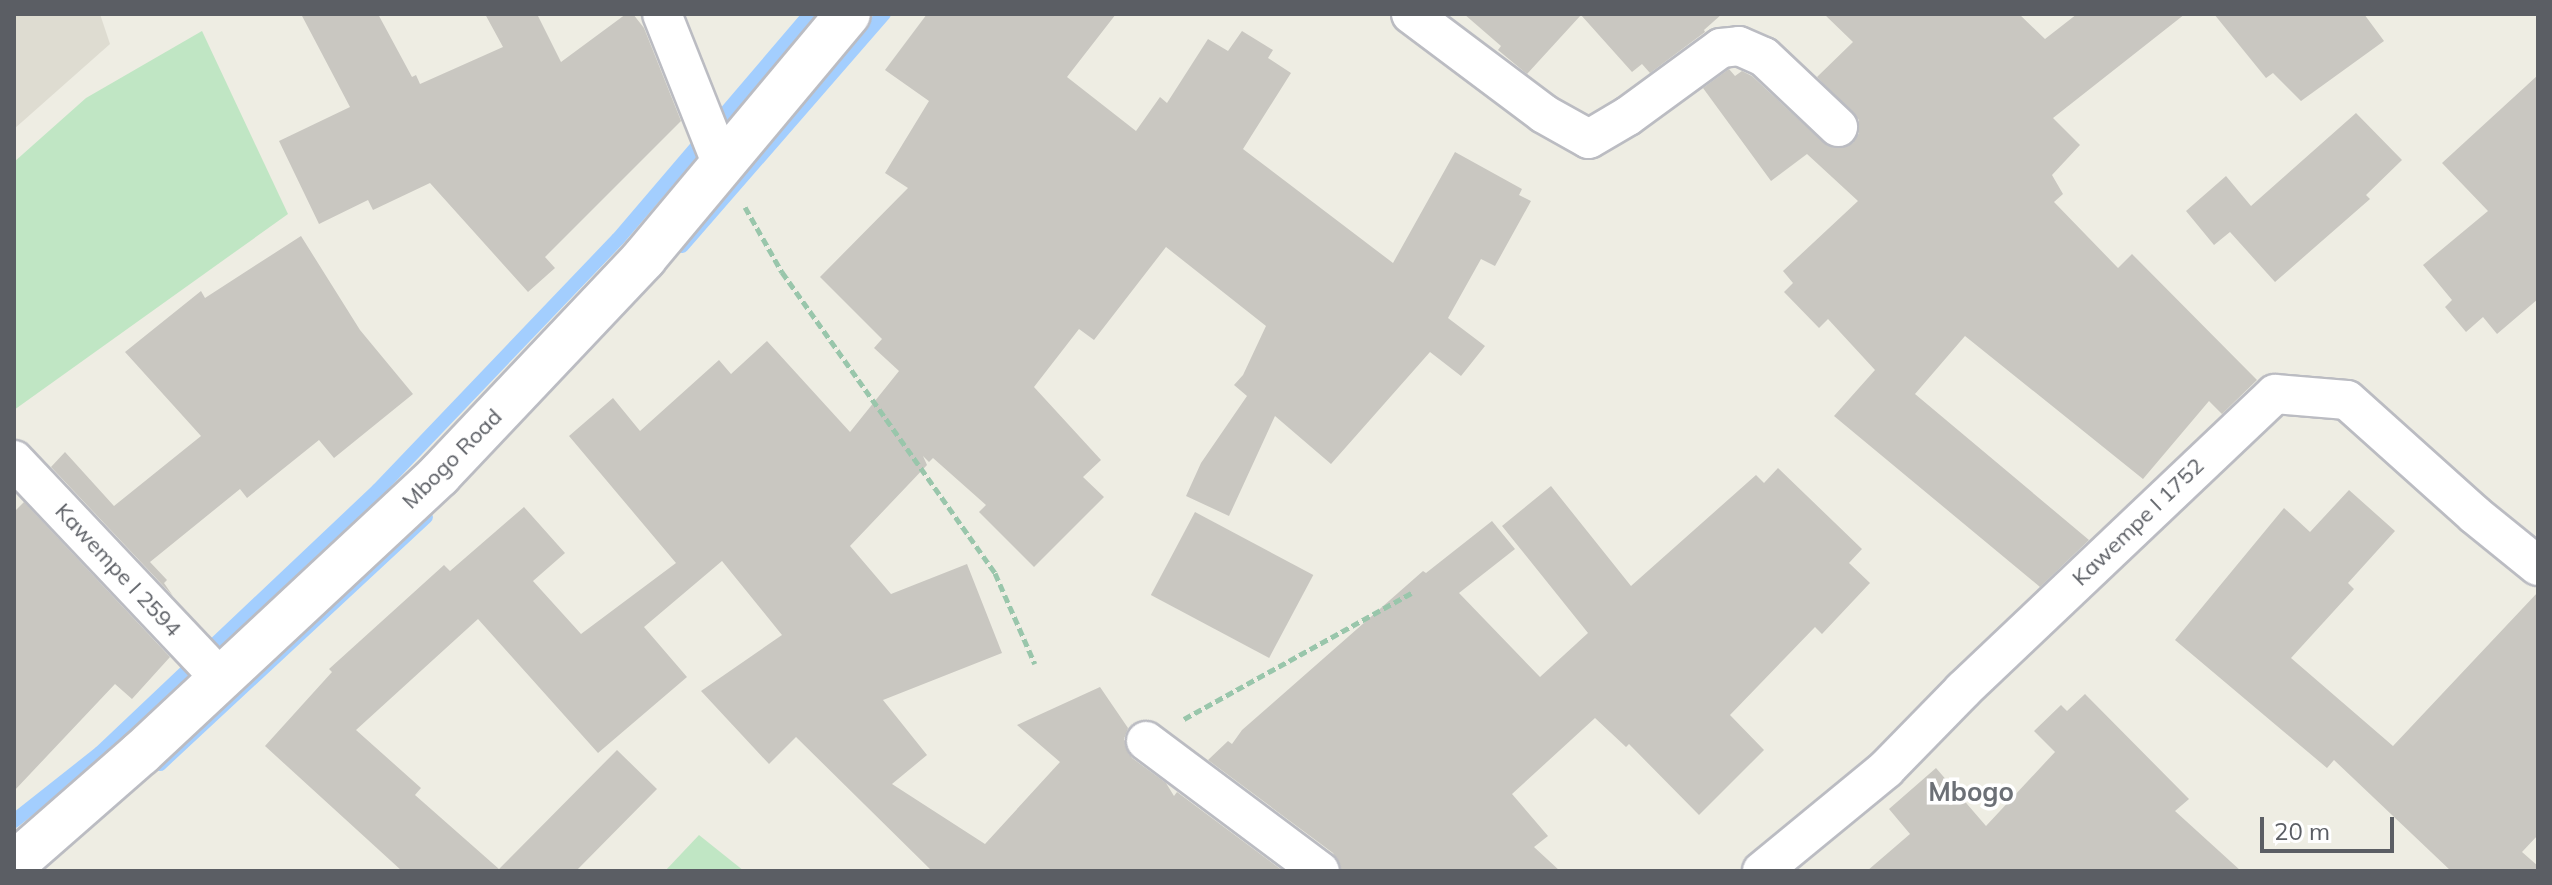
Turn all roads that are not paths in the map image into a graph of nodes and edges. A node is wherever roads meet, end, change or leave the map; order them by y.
1 (662, 14) edge
2 (848, 14) edge
3 (1411, 14) edge
4 (1838, 127) dead end
5 (722, 165) junction
6 (14, 460) edge
7 (2533, 553) edge
8 (221, 679) junction
9 (1146, 741) road end
10 (14, 864) edge
11 (1320, 871) edge
12 (1762, 871) edge

1 - 5 street
2 - 5 street, Mbogo Road
3 - 4 street
5 - 8 street, Mbogo Road
6 - 8 street, Kawempe I 2594
7 - 12 street, Kawempe I 1752
8 - 10 street, Mbogo Road
9 - 11 street

